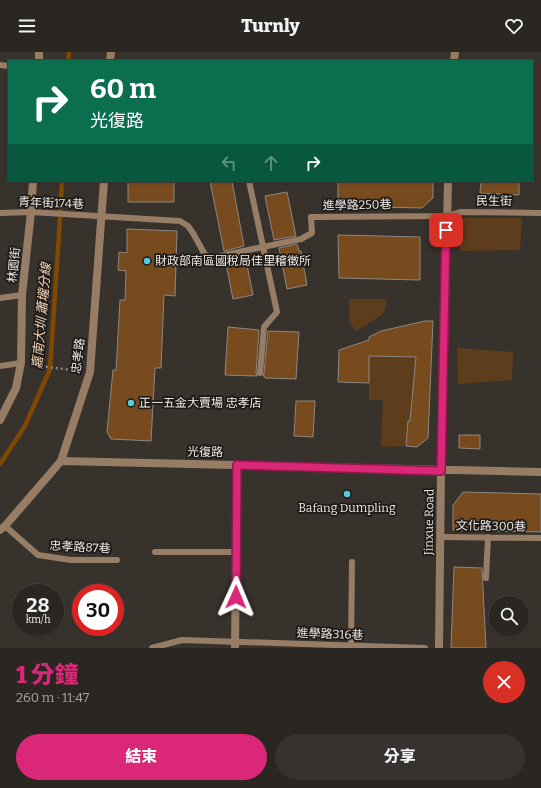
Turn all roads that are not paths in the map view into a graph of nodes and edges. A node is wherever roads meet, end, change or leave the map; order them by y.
1 (33, 182) edge
2 (104, 182) edge
3 (249, 182) edge
4 (448, 182) edge
5 (31, 212) junction
6 (0, 213) edge
7 (541, 213) edge
8 (101, 216) junction
9 (447, 216) junction
10 (262, 247) junction
11 (22, 295) junction
12 (0, 298) edge
13 (20, 363) junction
14 (0, 366) edge
15 (260, 374) dead end
16 (0, 420) edge
17 (60, 461) junction
18 (237, 465) junction
19 (441, 471) junction
20 (541, 472) edge
21 (3, 528) edge
22 (440, 537) junction
23 (488, 537) junction
24 (541, 538) edge
25 (155, 552) dead end
26 (236, 552) junction
27 (117, 560) dead end
28 (352, 562) dead end
29 (486, 578) dead end
30 (235, 645) edge
31 (351, 646) junction
32 (152, 648) edge
33 (424, 648) edge
34 (439, 648) edge

1 - 5 street, 林園街
2 - 8 street, 忠孝路
3 - 10 lane
4 - 9 street, Jinxue Road
5 - 6 lane, 青年街174巷
5 - 8 lane, 青年街174巷
5 - 11 street, 林園街
7 - 9 lane, 民生街
8 - 10 lane, 進學路250巷
8 - 17 street, 忠孝路
9 - 10 lane, 進學路250巷
9 - 19 street, Jinxue Road
10 - 15 lane
11 - 12 lane
11 - 13 street, 林園街
13 - 14 lane
13 - 16 street, 林園街
17 - 18 street, 光復路
17 - 21 street, 忠孝路
18 - 19 street, 光復路
18 - 26 street
19 - 20 street, 光復路
19 - 22 street, Jinxue Road
21 - 27 lane, 忠孝路87巷
22 - 23 lane, 文化路300巷
22 - 34 street, Jinxue Road
23 - 24 lane, 文化路300巷
23 - 29 lane
25 - 26 lane
26 - 30 street
28 - 31 lane
30 - 31 lane, 進學路316巷
30 - 32 lane, 進學路316巷
31 - 33 lane, 進學路316巷

